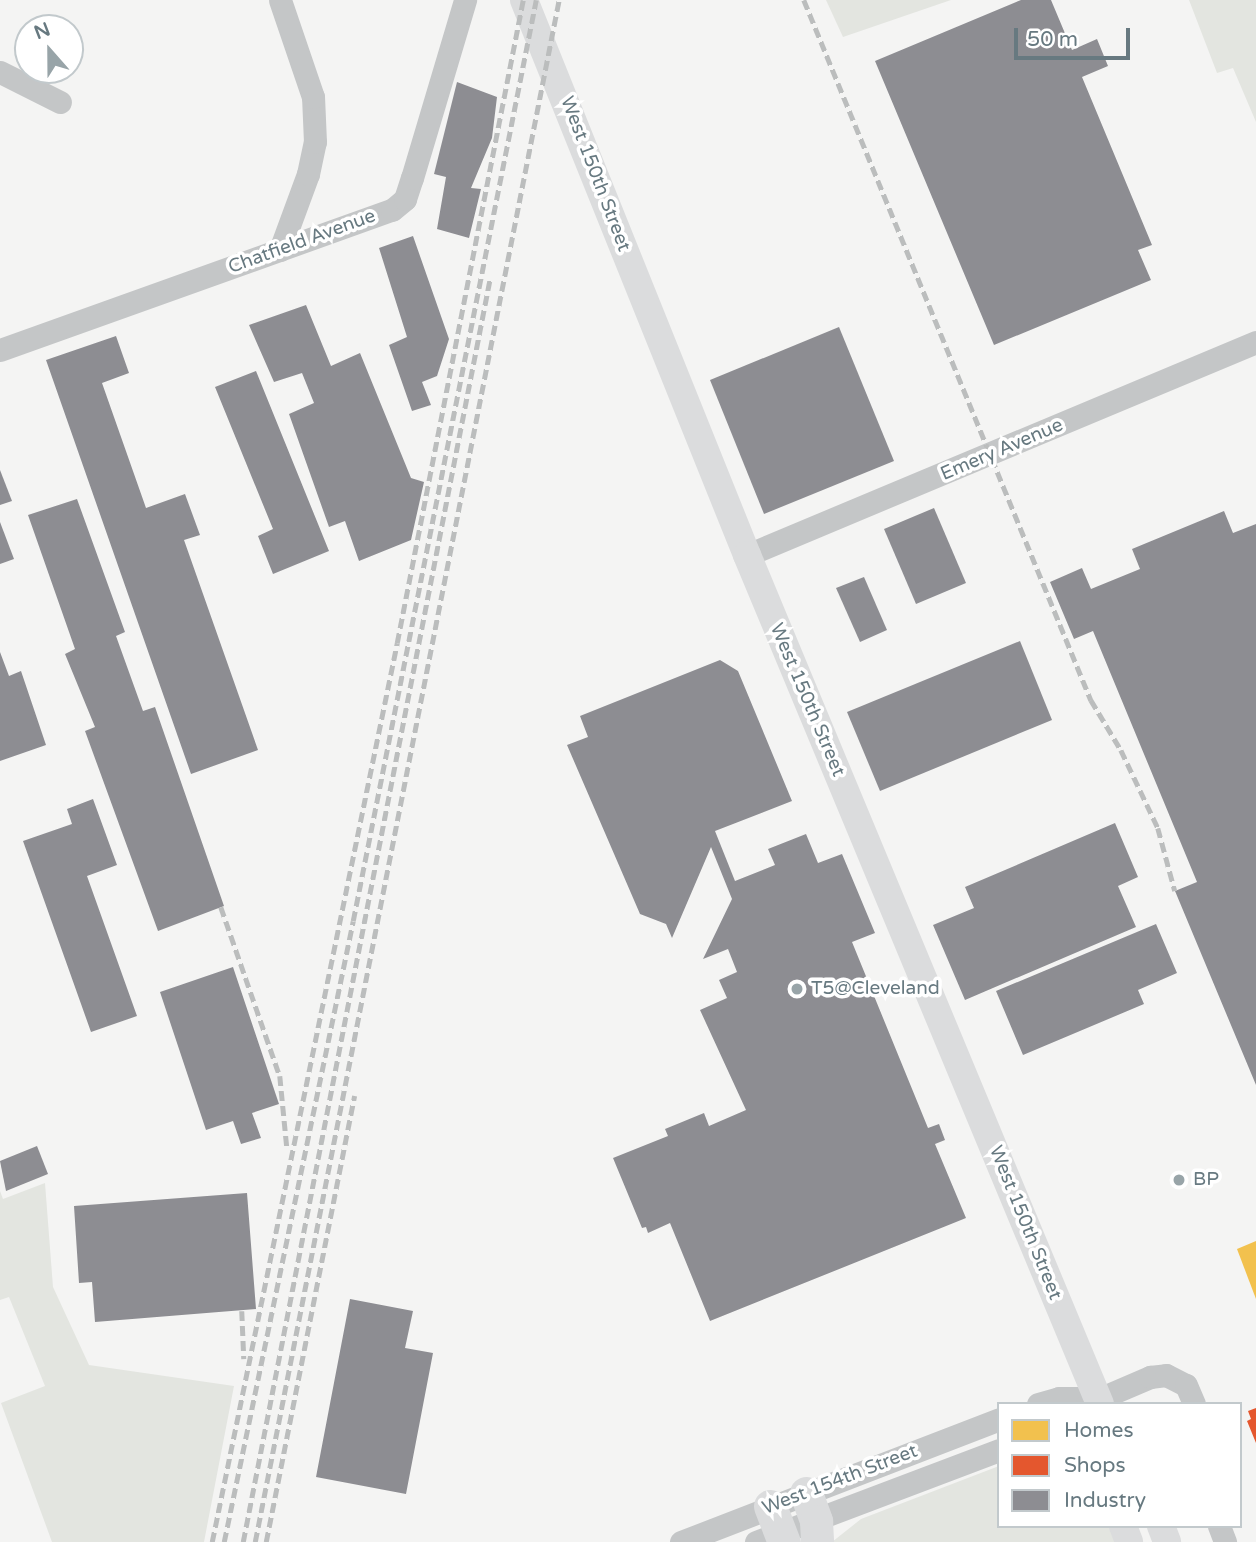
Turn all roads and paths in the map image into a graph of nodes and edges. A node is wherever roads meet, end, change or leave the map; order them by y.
1 (280, 0) edge
2 (464, 0) edge
3 (524, 0) edge
4 (0, 72) edge
5 (60, 102) dead end
6 (280, 250) junction
7 (1256, 342) edge
8 (0, 350) edge
9 (747, 555) junction
10 (1094, 1402) edge
11 (1193, 1402) edge
12 (997, 1420) edge
13 (997, 1451) edge
14 (813, 1519) edge
15 (773, 1531) edge
16 (681, 1542) edge

1 - 6 street
2 - 6 street, Chatfield Avenue
3 - 9 main road, West 150th Street
4 - 5 street
6 - 8 street, Chatfield Avenue
7 - 9 street, Emery Avenue
9 - 10 main road, West 150th Street
10 - 11 street
12 - 14 street, West 154th Street
13 - 14 street, West 154th Street
14 - 15 street, West 154th Street
15 - 16 street, West 154th Street

